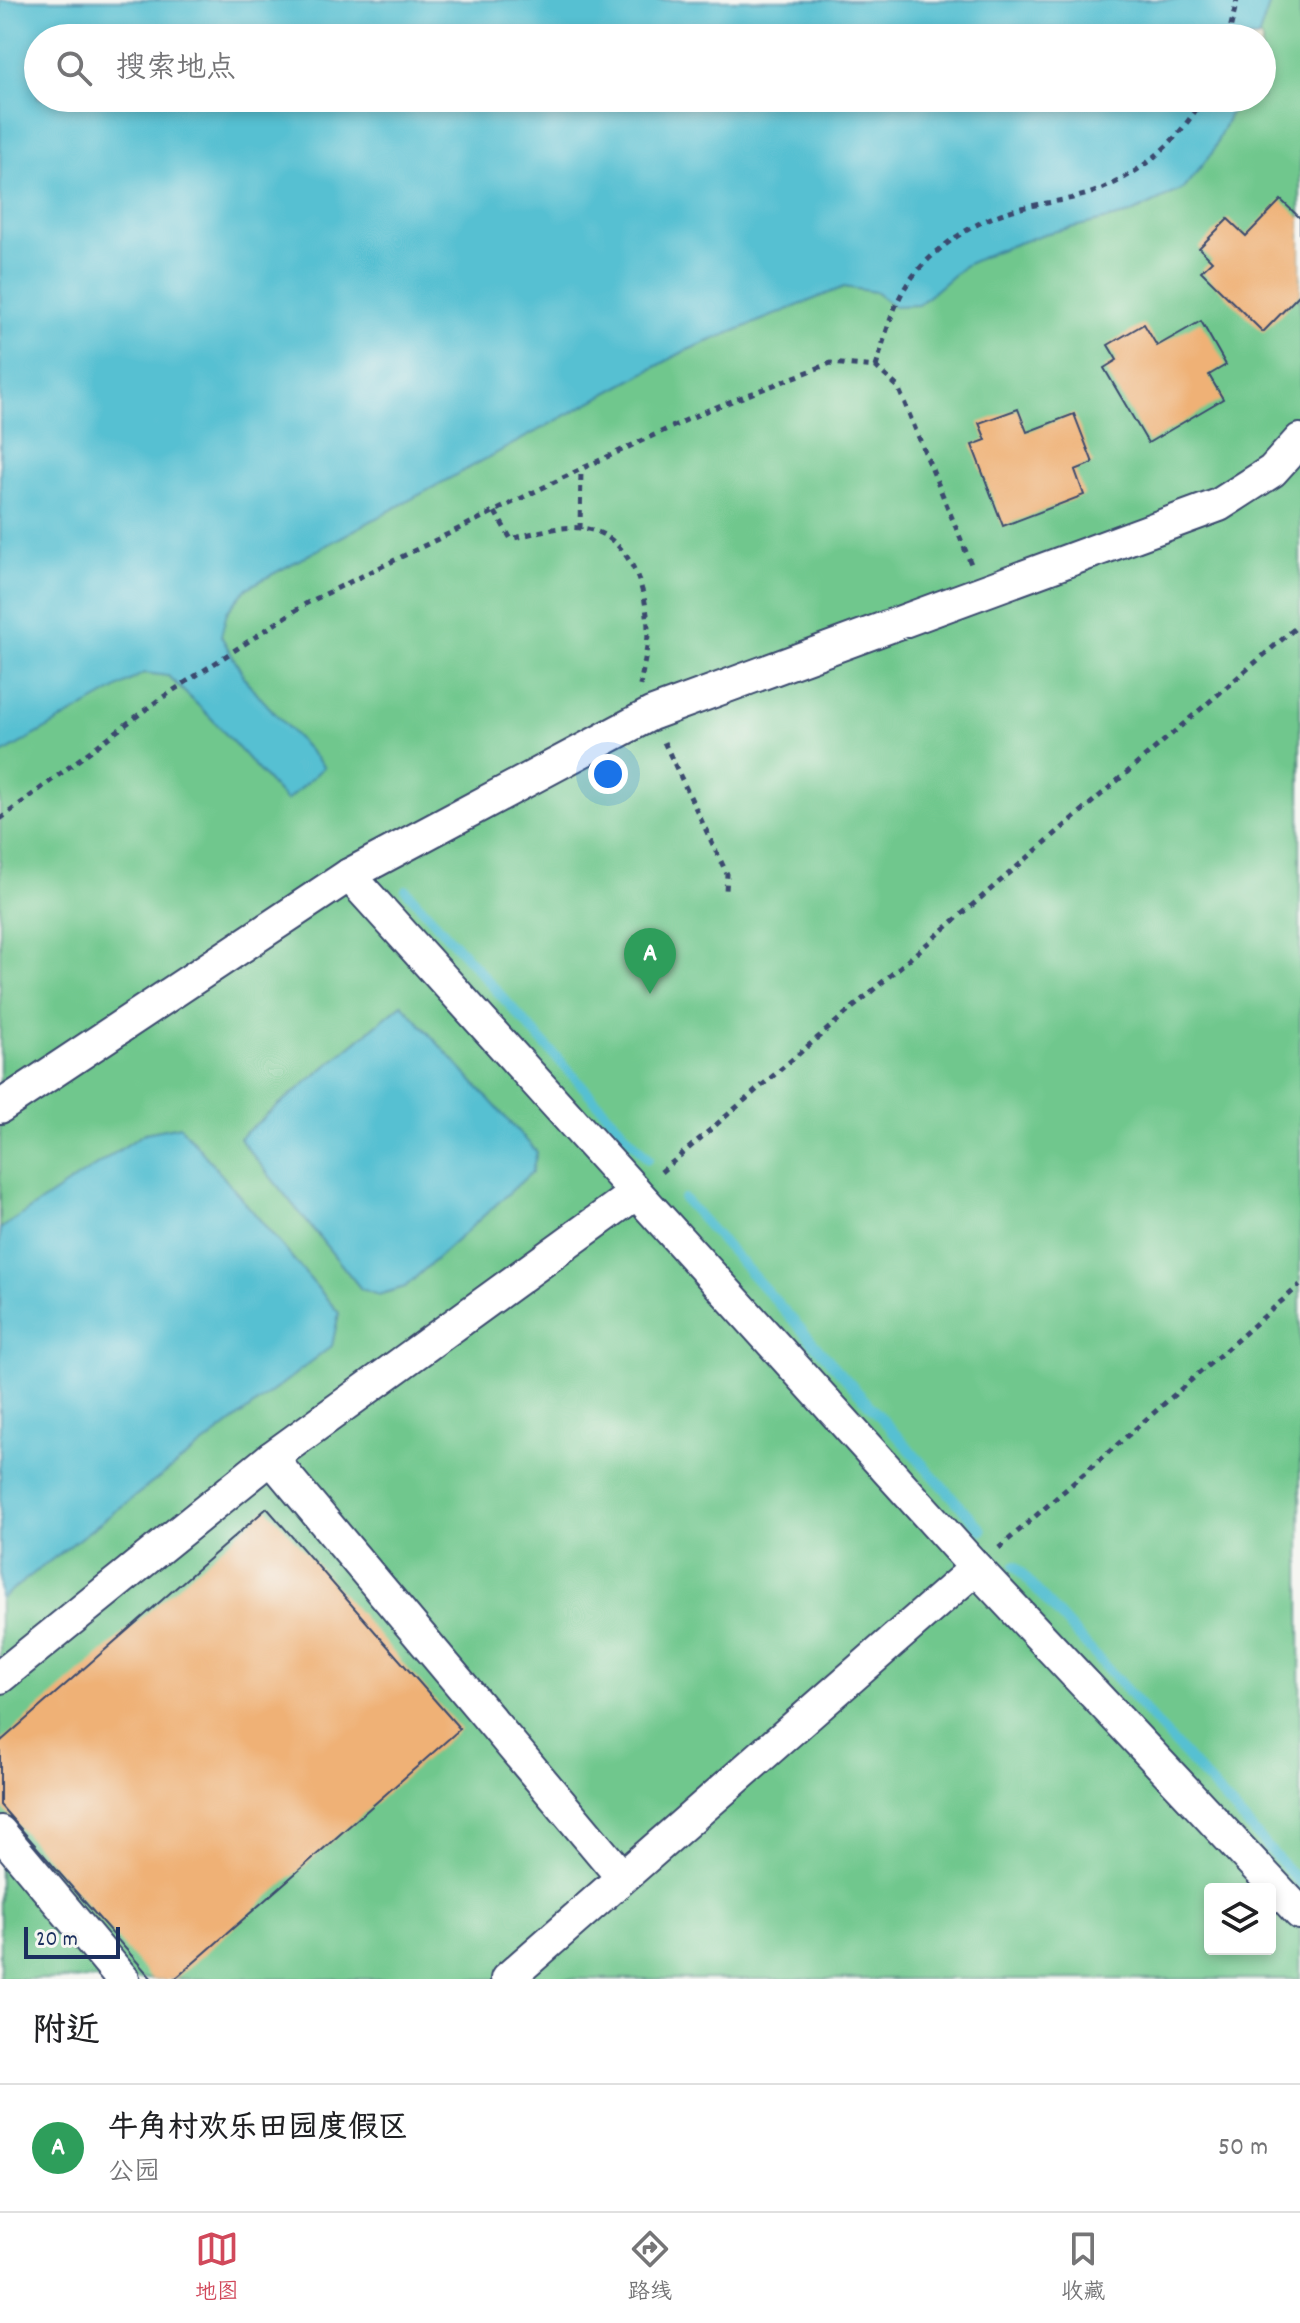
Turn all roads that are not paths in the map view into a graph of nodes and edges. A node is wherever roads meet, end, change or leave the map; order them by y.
1 (1300, 440) edge
2 (349, 875) junction
3 (0, 1107) edge
4 (636, 1193) junction
5 (271, 1458) junction
6 (976, 1568) junction
7 (0, 1677) edge
8 (0, 1832) edge
9 (622, 1877) junction
10 (1300, 1913) edge
11 (123, 1979) edge
12 (507, 1979) edge

1 - 2 street
2 - 3 street
2 - 4 street
4 - 5 street
4 - 6 street
5 - 7 street
5 - 9 street
6 - 9 street
6 - 10 street
8 - 11 street
9 - 12 street

